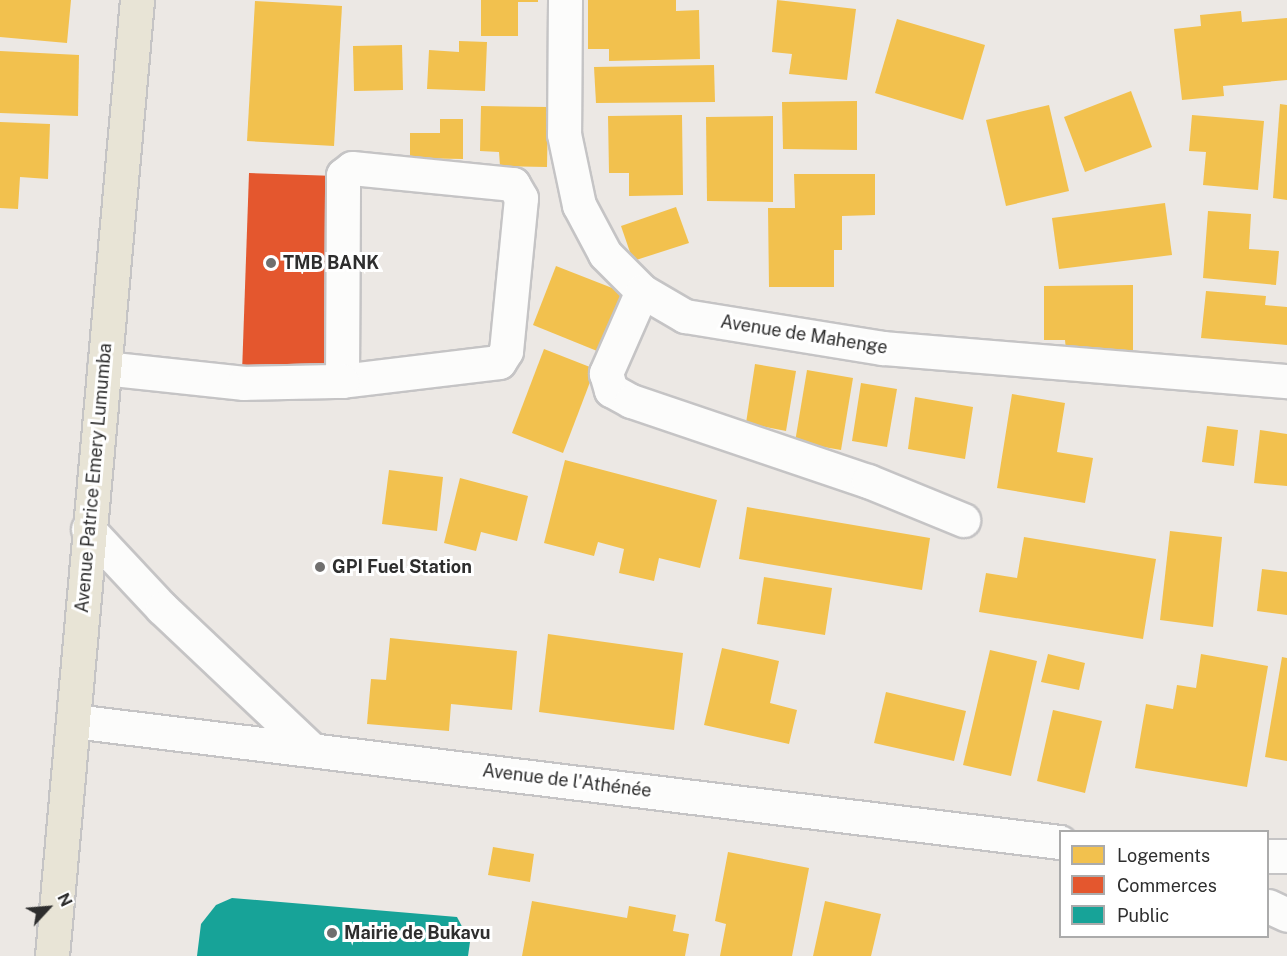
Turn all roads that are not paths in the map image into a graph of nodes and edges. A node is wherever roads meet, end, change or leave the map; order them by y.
1 (138, 0) edge
2 (565, 0) edge
3 (642, 291) junction
4 (104, 368) junction
5 (342, 381) junction
6 (1287, 381) edge
7 (963, 520) dead end
8 (88, 529) junction
9 (74, 721) junction
10 (311, 749) junction
11 (1059, 842) edge
12 (1269, 856) edge
13 (1287, 856) edge
14 (1269, 906) edge
15 (1287, 915) edge
16 (52, 956) edge

1 - 4 main road, Avenue Patrice Emery Lumumba
2 - 3 street, Avenue de Mahenge
3 - 6 street, Avenue de Mahenge
3 - 7 street
4 - 5 street
4 - 8 main road, Avenue Patrice Emery Lumumba
5 - 5 street
8 - 9 main road, Avenue Patrice Emery Lumumba
8 - 10 street
9 - 10 street, Avenue de l'Athénée
9 - 16 main road, Avenue Patrice Emery Lumumba
10 - 11 street, Avenue de l'Athénée
12 - 13 street
14 - 15 street

